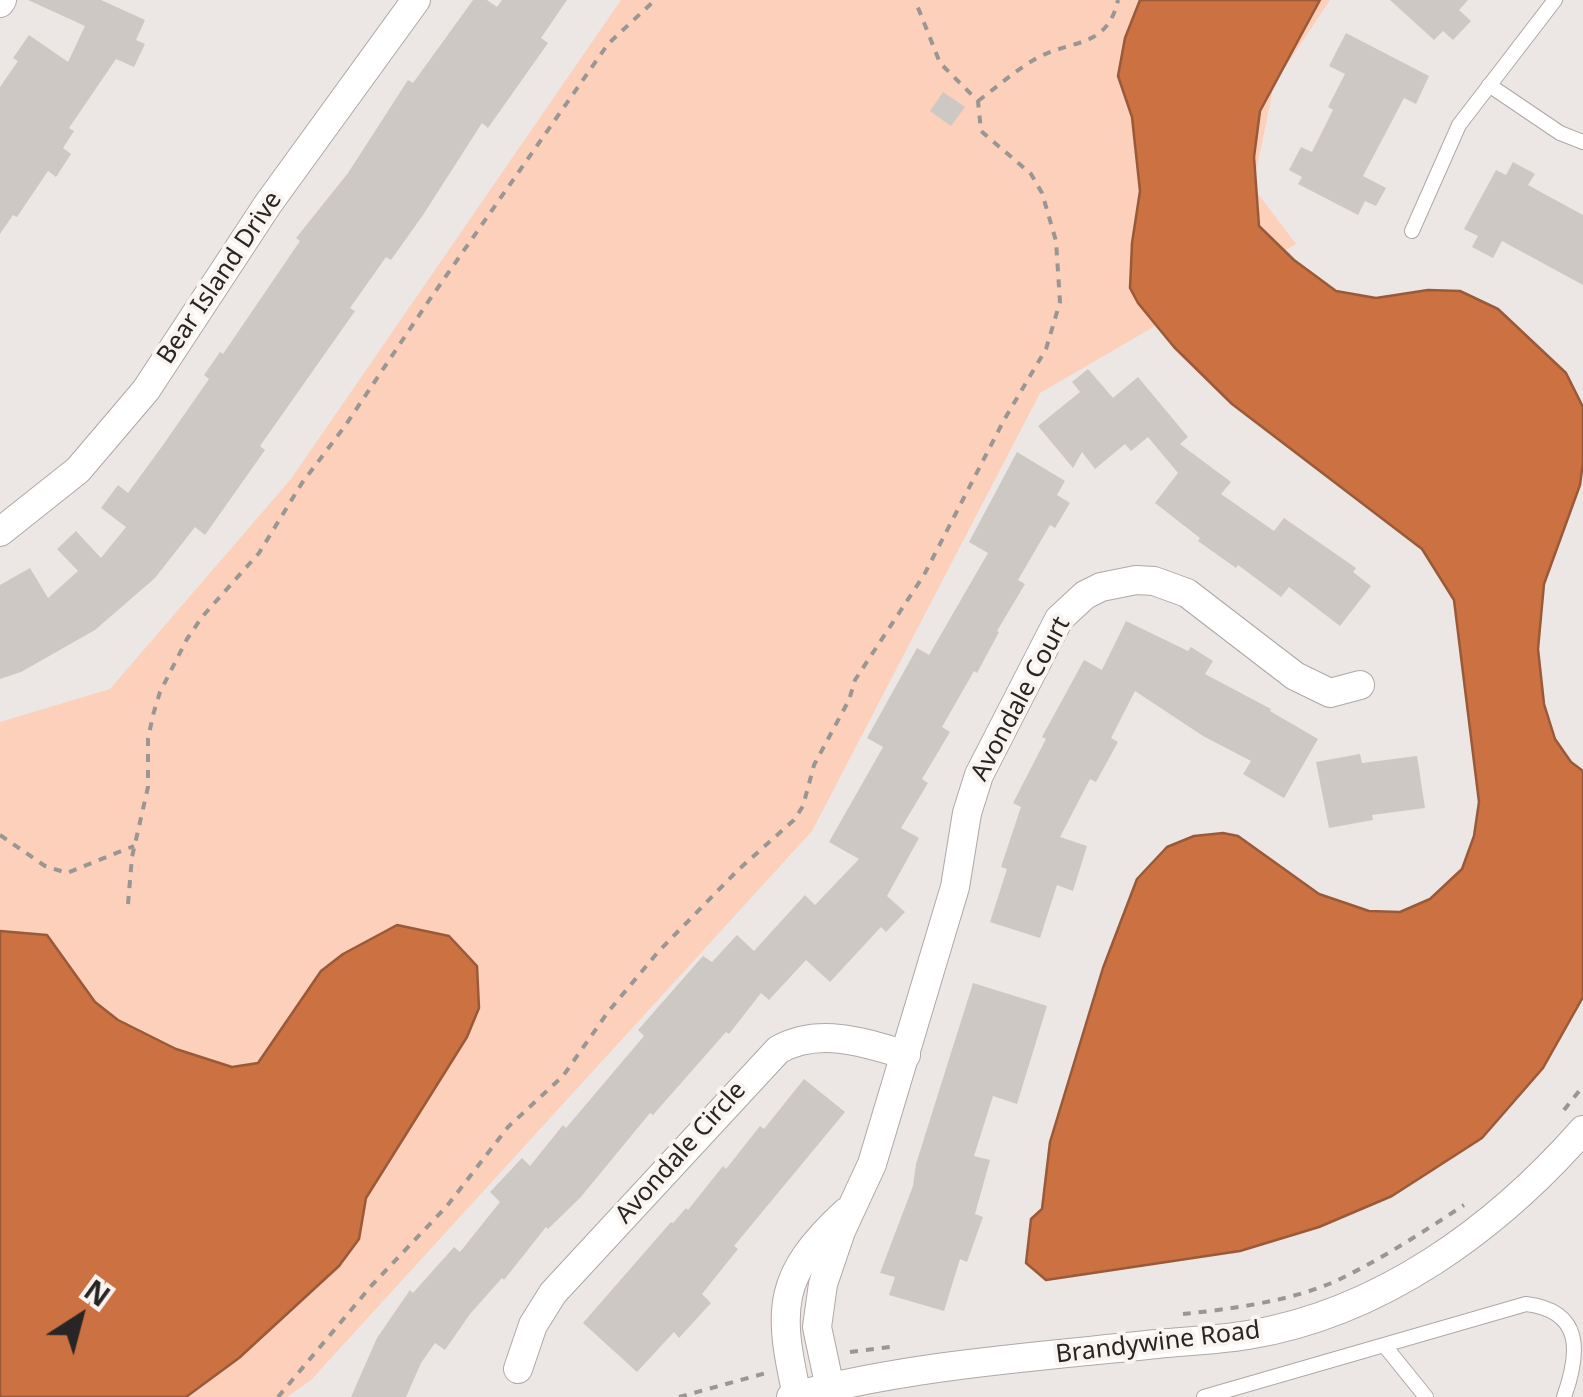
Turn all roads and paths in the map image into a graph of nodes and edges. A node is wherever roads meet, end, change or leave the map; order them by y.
1 (416, 0) edge
2 (654, 0) edge
3 (916, 0) edge
4 (1118, 0) edge
5 (1556, 0) edge
6 (1489, 85) junction
7 (978, 100) junction
8 (1583, 142) edge
9 (1412, 231) dead end
10 (0, 532) edge
11 (1360, 685) dead end
12 (0, 834) edge
13 (134, 846) junction
14 (128, 904) dead end
15 (906, 1055) junction
16 (1583, 1086) edge
17 (1573, 1120) edge
18 (855, 1204) junction
19 (1463, 1205) dead end
20 (1182, 1314) dead end
21 (1384, 1345) junction
22 (901, 1346) dead end
23 (846, 1352) dead end
24 (770, 1362) dead end
25 (518, 1369) dead end
26 (830, 1388) junction
27 (794, 1396) edge
28 (278, 1397) edge
29 (679, 1397) edge
30 (1204, 1397) edge
31 (1426, 1397) edge
32 (1564, 1397) edge

1 - 10 street, Bear Island Drive
2 - 13 path
3 - 7 path
4 - 7 path
5 - 6 lane
6 - 8 lane
6 - 9 lane
7 - 28 path
11 - 15 street, Avondale Court
12 - 13 path
13 - 14 path
15 - 18 street, Avondale Court
15 - 25 street, Avondale Circle
16 - 17 path
17 - 26 street, Brandywine Road
18 - 26 street, Avondale Court
18 - 27 street
19 - 20 path
21 - 30 lane
21 - 31 lane
21 - 32 lane
22 - 23 path
24 - 29 path
26 - 27 street, Brandywine Road

